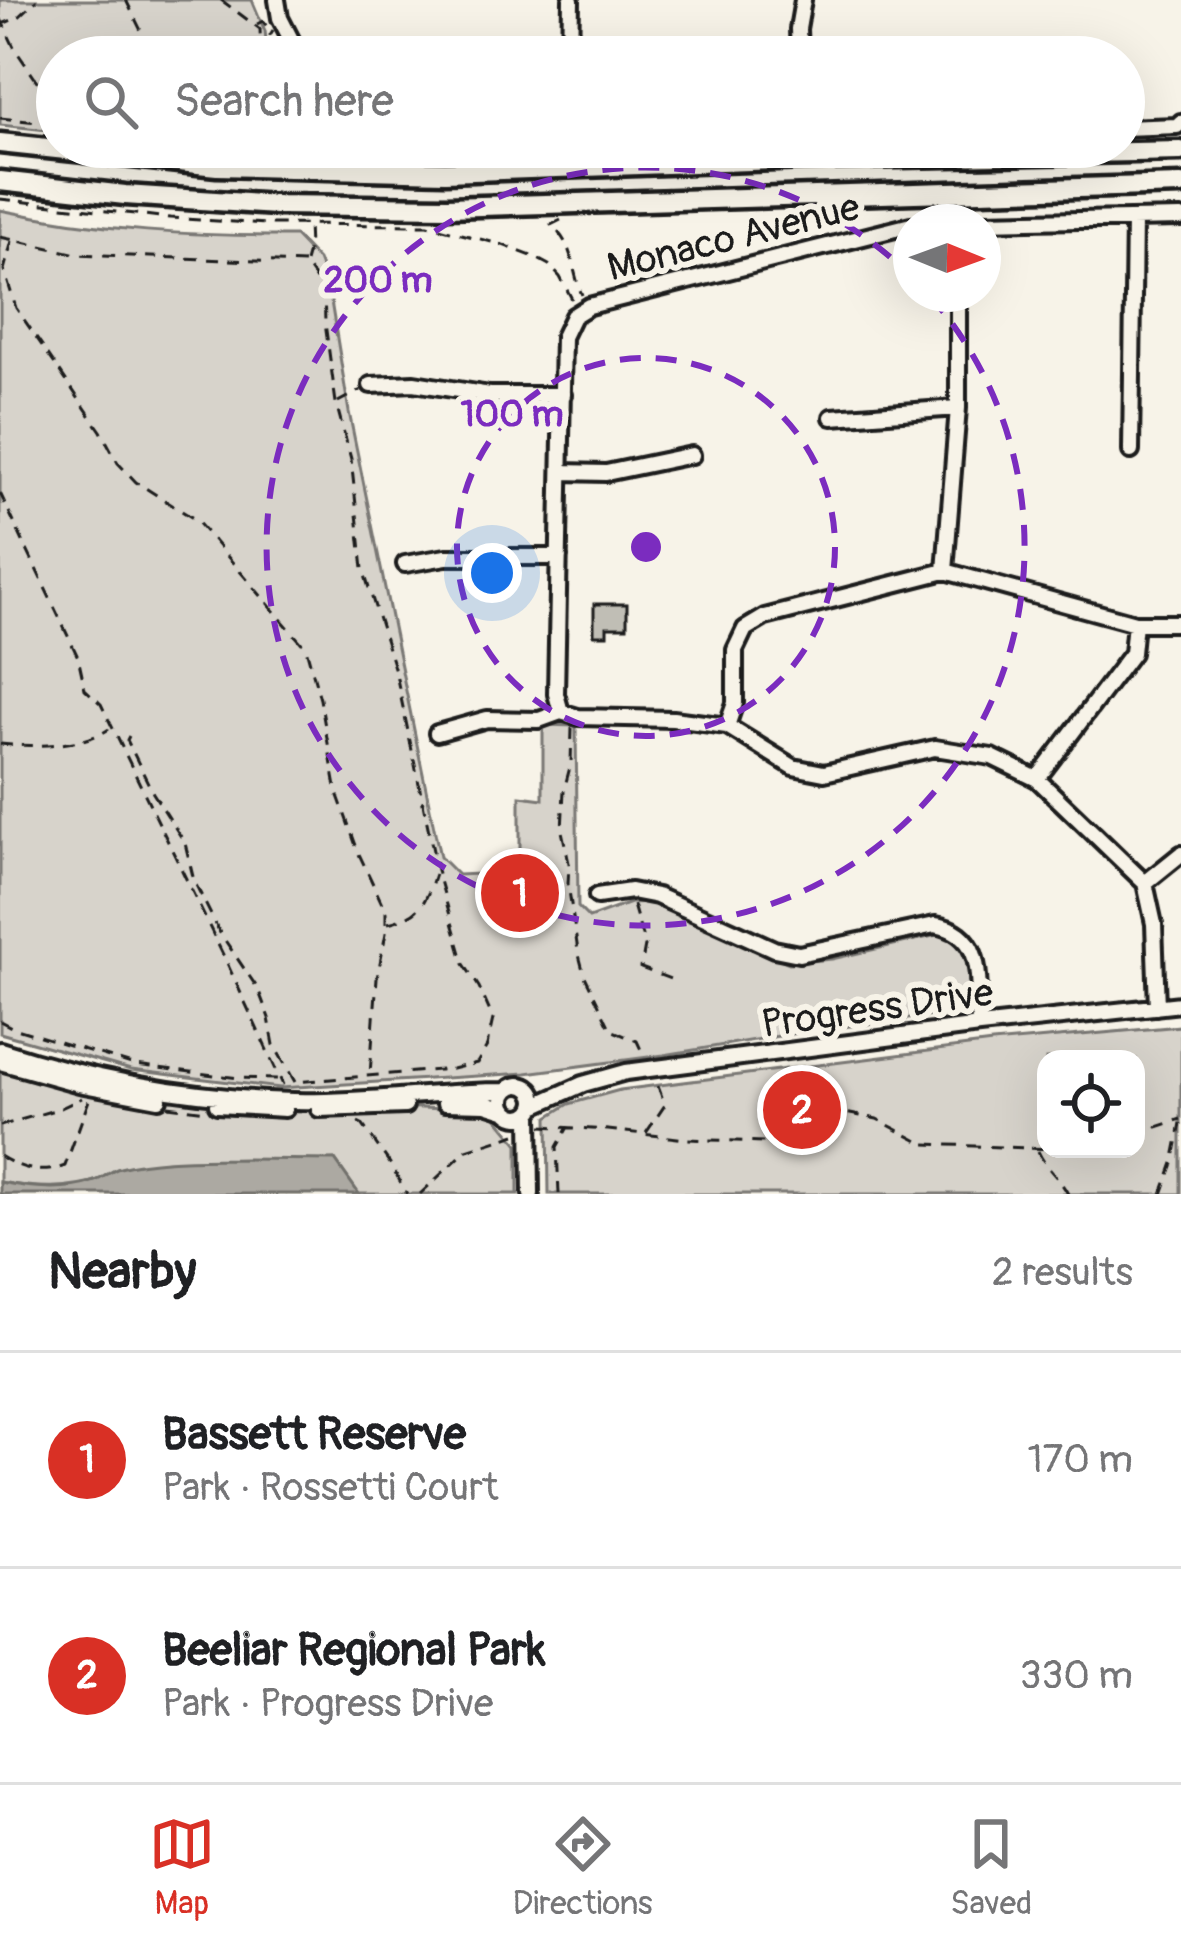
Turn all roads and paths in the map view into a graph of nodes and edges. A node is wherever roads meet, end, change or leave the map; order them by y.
1 (37, 0) edge
2 (126, 0) edge
3 (221, 0) edge
4 (277, 0) edge
5 (572, 0) edge
6 (803, 0) edge
7 (1, 22) edge
8 (255, 25) junction
9 (277, 28) junction
10 (144, 36) edge
11 (260, 36) edge
12 (275, 36) edge
13 (283, 36) edge
14 (571, 36) edge
15 (798, 36) edge
16 (36, 80) edge
17 (0, 118) edge
18 (36, 122) edge
19 (1181, 122) edge
20 (1145, 127) edge
21 (0, 143) edge
22 (36, 147) edge
23 (1181, 152) edge
24 (1145, 153) edge
25 (293, 168) edge
26 (556, 168) edge
27 (0, 181) edge
28 (1181, 185) edge
29 (0, 199) edge
30 (563, 204) junction
31 (1181, 218) edge
32 (1134, 219) junction
33 (1001, 222) edge
34 (308, 224) junction
35 (893, 230) edge
36 (0, 238) edge
37 (12, 240) junction
38 (304, 263) junction
39 (580, 312) junction
40 (958, 312) edge
41 (371, 385) joint
42 (563, 395) junction
43 (336, 403) junction
44 (958, 408) junction
45 (832, 417) dead end
46 (1131, 452) dead end
47 (692, 455) dead end
48 (562, 472) junction
49 (0, 493) edge
50 (560, 557) junction
51 (405, 564) dead end
52 (945, 571) junction
53 (1135, 623) junction
54 (1181, 623) edge
55 (567, 714) junction
56 (727, 726) junction
57 (112, 727) junction
58 (437, 733) dead end
59 (129, 736) dead end
60 (0, 744) edge
61 (1037, 778) junction
62 (1181, 854) edge
63 (436, 870) junction
64 (1145, 883) junction
65 (629, 892) junction
66 (597, 896) dead end
67 (386, 924) junction
68 (673, 980) dead end
69 (1181, 1004) edge
70 (1157, 1006) junction
71 (0, 1021) edge
72 (979, 1026) junction
73 (0, 1050) edge
74 (0, 1062) edge
75 (650, 1069) junction
76 (370, 1076) junction
77 (280, 1079) junction
78 (506, 1091) junction
79 (290, 1101) junction
80 (154, 1103) dead end
81 (217, 1112) dead end
82 (509, 1113) junction
83 (343, 1116) dead end
84 (531, 1117) junction
85 (1181, 1121) edge
86 (0, 1126) edge
87 (568, 1127) junction
88 (1145, 1131) edge
89 (646, 1133) junction
90 (507, 1138) dead end
91 (1037, 1150) edge
92 (0, 1156) edge
93 (1041, 1158) edge
94 (407, 1194) edge
95 (420, 1194) edge
96 (530, 1194) edge
97 (559, 1194) edge
98 (1068, 1194) edge
99 (1162, 1194) edge

1 - 7 path
2 - 10 path
3 - 8 path
4 - 9 street
5 - 14 street
6 - 15 street
7 - 16 path
8 - 9 path
8 - 11 path
9 - 12 path
9 - 13 street
17 - 18 path
19 - 20 street
21 - 22 main road
23 - 24 main road
25 - 26 main road
27 - 30 main road
28 - 30 main road
29 - 34 path
30 - 39 path
31 - 32 street
32 - 33 street
32 - 46 street
34 - 38 path
34 - 39 path
35 - 39 street, Monaco Avenue
36 - 37 path
37 - 38 path
37 - 67 path
38 - 43 path
39 - 42 street
40 - 44 street
41 - 42 street
41 - 43 path
42 - 48 street
43 - 63 path
44 - 45 street
44 - 52 street
47 - 48 street
48 - 50 street
49 - 57 path
50 - 51 street
50 - 55 street
52 - 53 street
52 - 56 street
53 - 54 street
53 - 61 street
55 - 56 street
55 - 58 street
55 - 75 path
56 - 61 street
57 - 60 path
57 - 77 path
59 - 76 path
61 - 64 street
62 - 64 street
63 - 67 path
63 - 76 path
64 - 70 street
65 - 66 street
65 - 68 path
65 - 72 street
67 - 76 path
69 - 70 street, Progress Drive
70 - 72 street, Progress Drive
71 - 77 path
72 - 75 street, Progress Drive
73 - 79 street
74 - 82 street
75 - 84 street, Progress Drive
75 - 89 path
77 - 79 path
78 - 79 street
78 - 82 street
78 - 84 street
80 - 81 path
82 - 84 street
82 - 84 street
83 - 94 path
84 - 87 path
84 - 96 street
85 - 88 path
85 - 99 path
86 - 92 path
87 - 89 path
87 - 97 path
89 - 91 path
90 - 95 path
93 - 98 path

